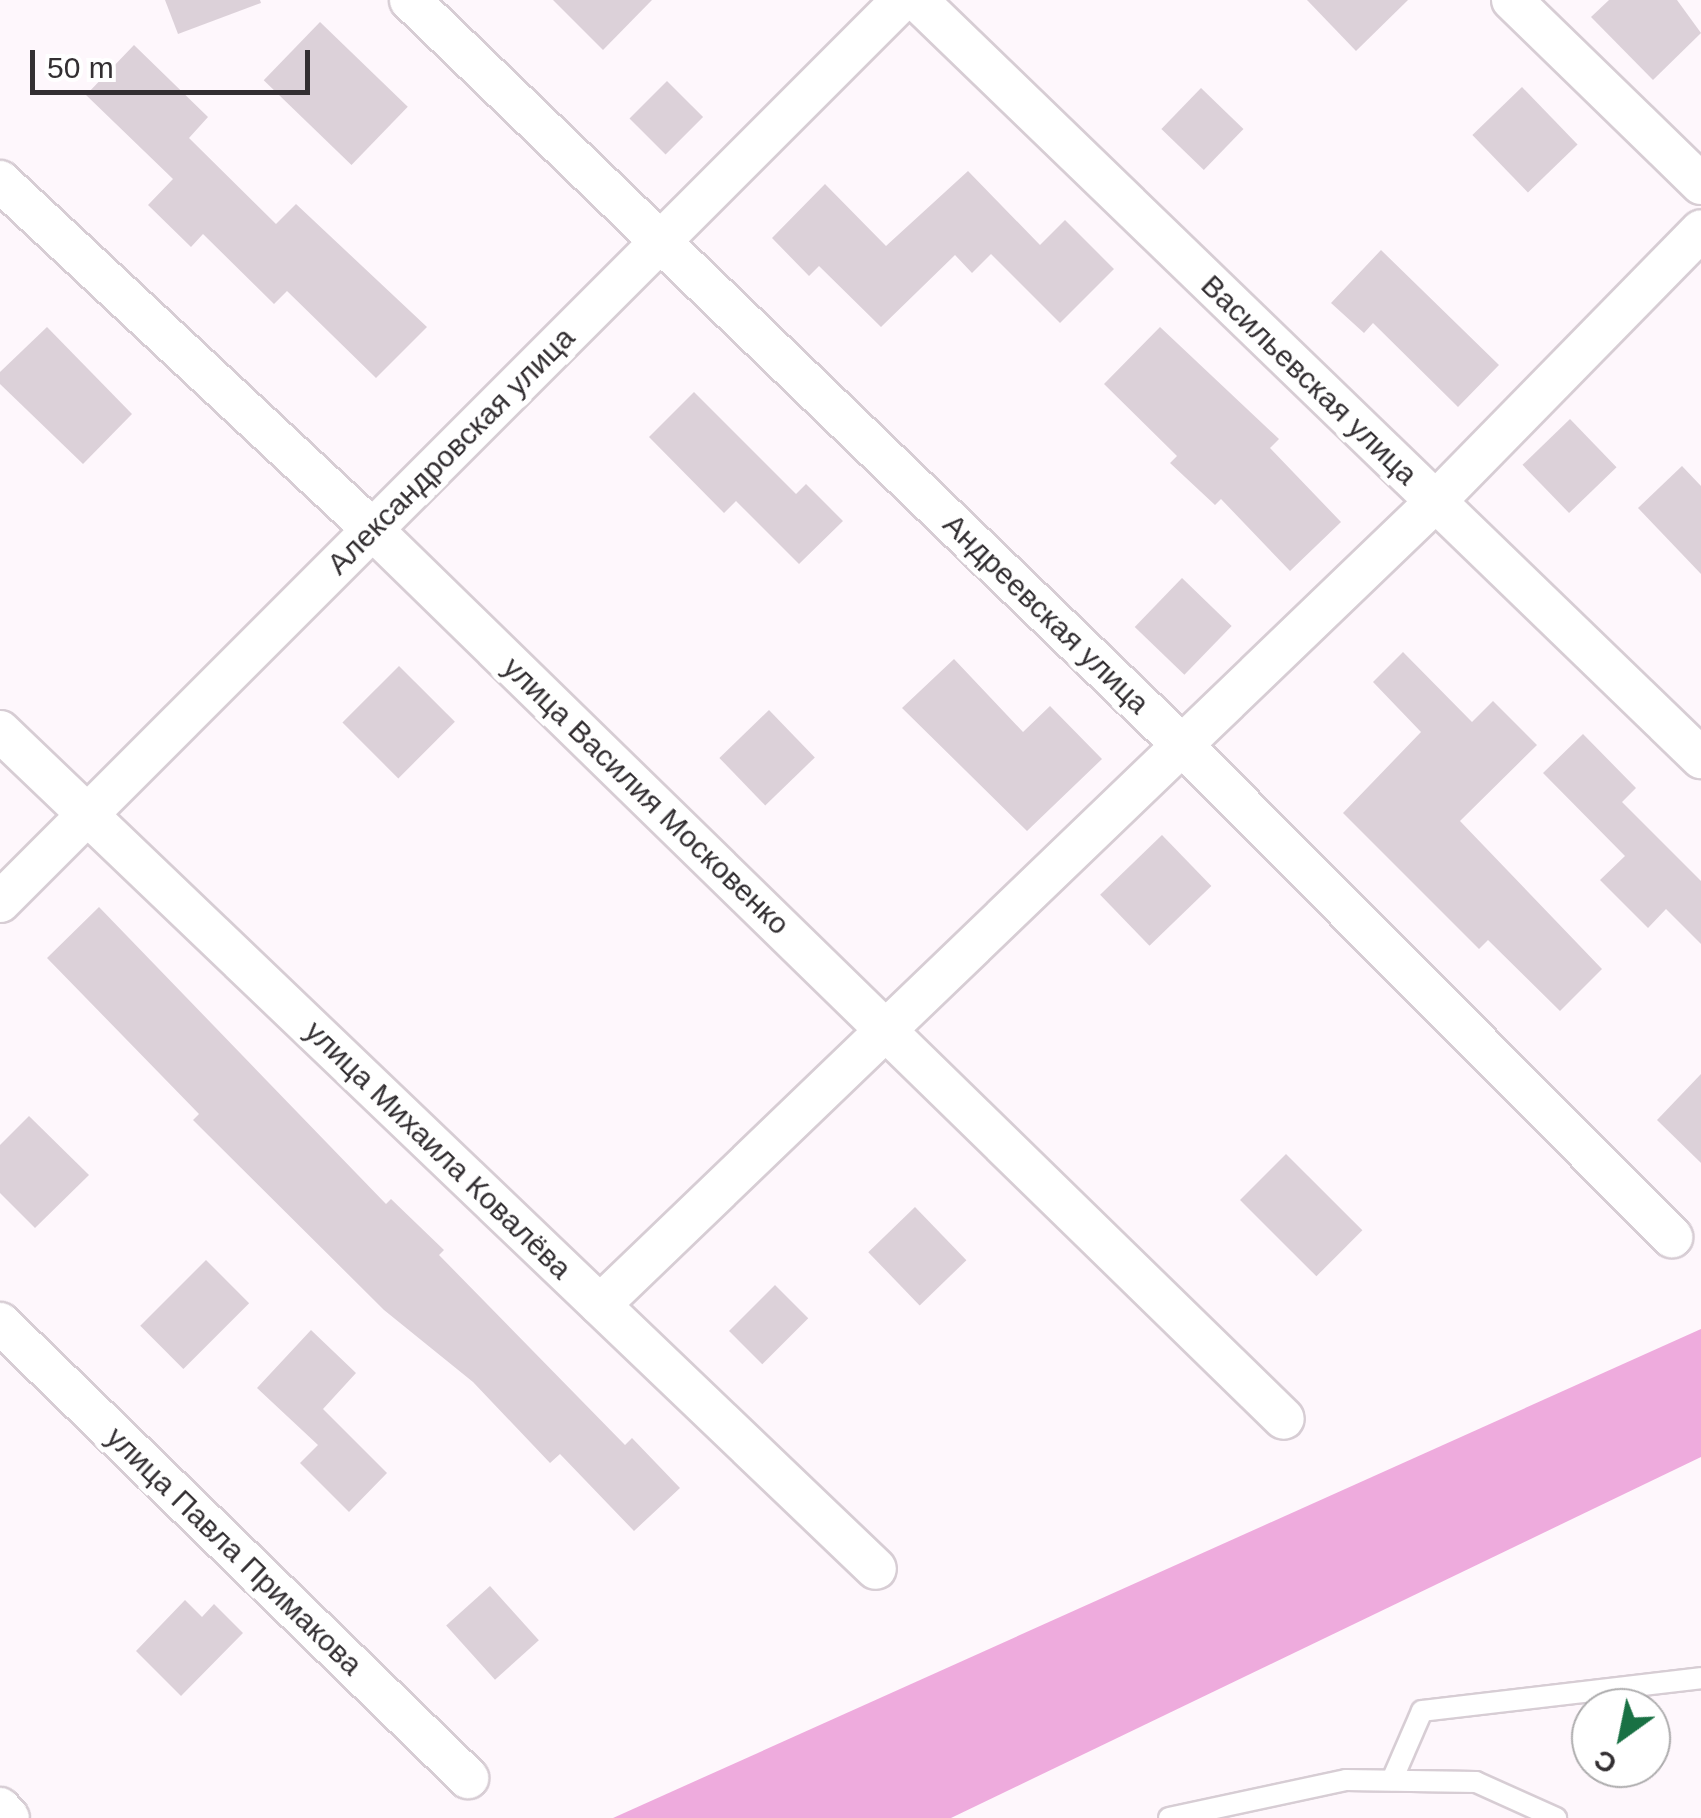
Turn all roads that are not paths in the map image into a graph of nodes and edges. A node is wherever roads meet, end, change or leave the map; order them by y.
1 (410, 0) edge
2 (902, 0) edge
3 (918, 0) edge
4 (1512, 0) edge
5 (0, 182) edge
6 (1701, 184) edge
7 (1701, 230) edge
8 (658, 240) junction
9 (1435, 502) junction
10 (374, 531) junction
11 (0, 731) edge
12 (1179, 742) junction
13 (1701, 758) edge
14 (85, 812) junction
15 (0, 902) edge
16 (886, 1032) junction
17 (1672, 1236) dead end
18 (600, 1305) junction
19 (0, 1323) edge
20 (1284, 1419) dead end
21 (876, 1569) dead end
22 (1701, 1678) edge
23 (468, 1778) dead end
24 (1392, 1780) junction
25 (0, 1808) edge
26 (10, 1818) edge
27 (1169, 1818) edge
28 (1556, 1818) edge

1 - 8 street, Андреевская улица
2 - 8 street, Александровская улица
3 - 9 street, Васильевская улица
4 - 6 street
5 - 10 street, улица Василия Московенко
7 - 9 street
8 - 10 street, Александровская улица
8 - 12 street, Андреевская улица
9 - 12 street
9 - 13 street, Васильевская улица
10 - 14 street, Александровская улица
10 - 16 street, улица Василия Московенко
11 - 14 street, улица Михаила Ковалёва
12 - 16 street
12 - 17 street, Андреевская улица
14 - 15 street, Александровская улица
14 - 18 street, улица Михаила Ковалёва
16 - 18 street
16 - 20 street, улица Василия Московенко
18 - 21 street, улица Михаила Ковалёва
19 - 23 street, улица Павла Примакова
22 - 24 lane
24 - 27 lane
24 - 28 lane
25 - 26 street

